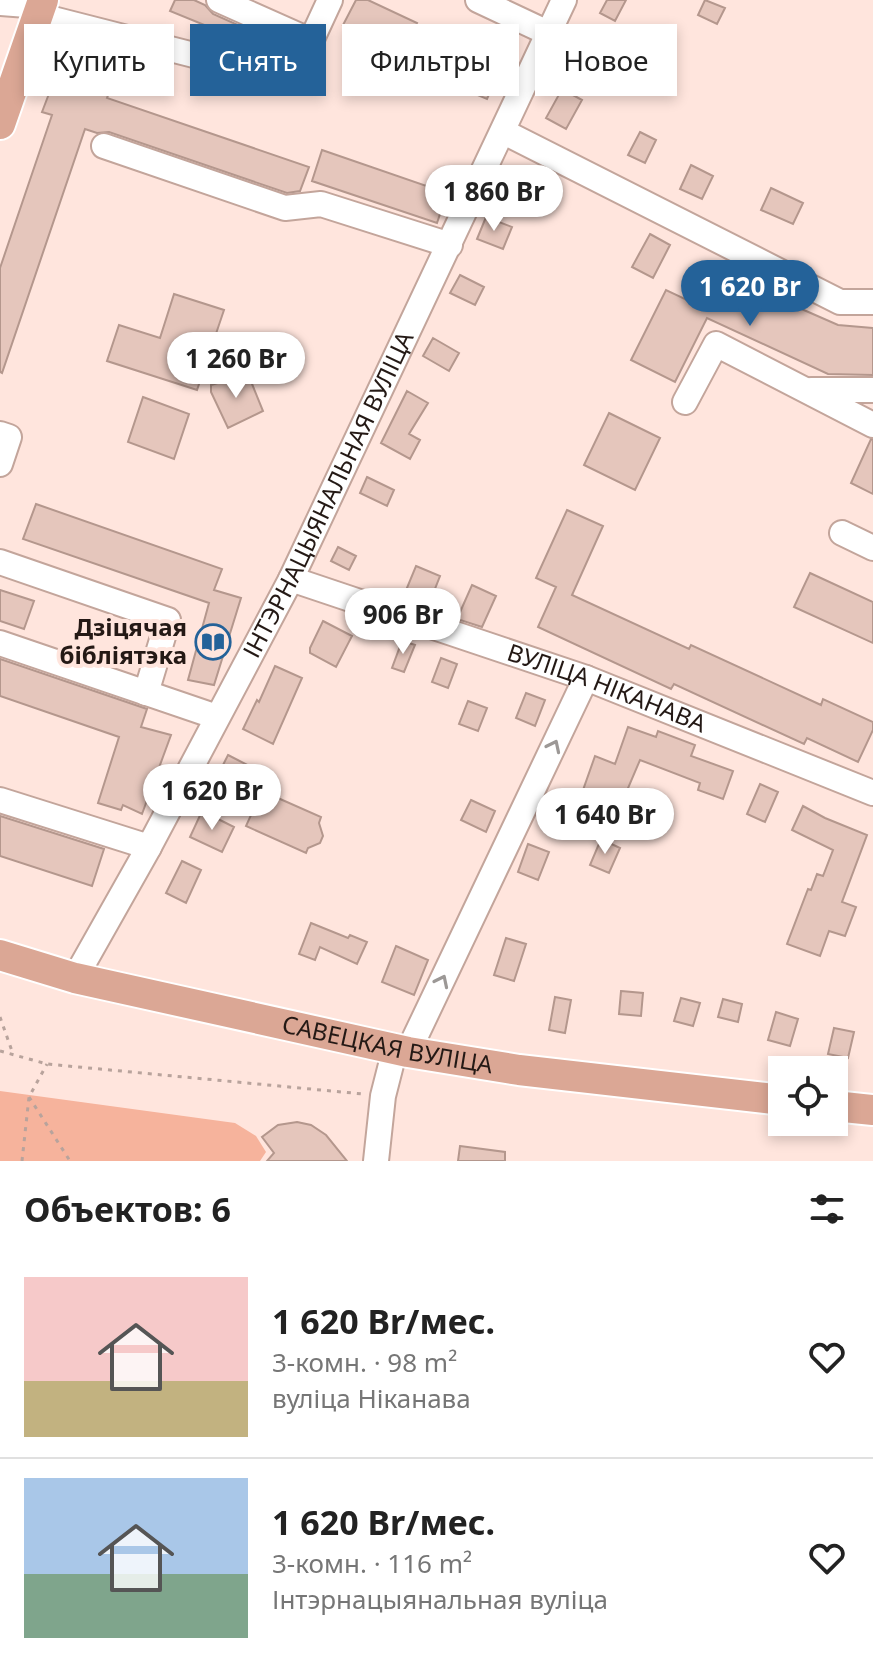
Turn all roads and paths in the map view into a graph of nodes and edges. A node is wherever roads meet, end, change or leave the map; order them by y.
1 (219, 0) edge
2 (330, 0) edge
3 (478, 0) edge
4 (564, 0) edge
5 (0, 3) edge
6 (40, 7) edge
7 (552, 24) edge
8 (535, 27) edge
9 (190, 51) edge
10 (535, 62) edge
11 (0, 124) edge
12 (504, 132) junction
13 (104, 146) dead end
14 (450, 245) junction
15 (873, 300) edge
16 (806, 390) junction
17 (873, 390) edge
18 (685, 402) dead end
19 (873, 425) edge
20 (0, 434) edge
21 (0, 464) edge
22 (842, 533) dead end
23 (873, 548) edge
24 (0, 562) edge
25 (291, 579) junction
26 (0, 643) edge
27 (586, 678) junction
28 (146, 693) junction
29 (217, 717) junction
30 (873, 793) edge
31 (0, 800) edge
32 (149, 847) junction
33 (0, 955) edge
34 (75, 978) junction
35 (0, 1017) edge
36 (401, 1050) junction
37 (0, 1051) edge
38 (13, 1054) junction
39 (47, 1064) junction
40 (383, 1096) junction
41 (29, 1097) junction
42 (768, 1098) edge
43 (848, 1107) edge
44 (873, 1110) edge
45 (22, 1161) edge
46 (70, 1161) edge
47 (376, 1161) edge

1 - 2 street
3 - 8 street
4 - 7 street, ІНТЭРНАЦЫЯНАЛЬНАЯ ВУЛІЦА
5 - 6 street
6 - 9 street
6 - 11 main road
10 - 12 street, ІНТЭРНАЦЫЯНАЛЬНАЯ ВУЛІЦА
12 - 14 street, ІНТЭРНАЦЫЯНАЛЬНАЯ ВУЛІЦА
12 - 15 street
13 - 14 street
14 - 25 street, ІНТЭРНАЦЫЯНАЛЬНАЯ ВУЛІЦА
16 - 17 street
16 - 18 street
16 - 19 street
20 - 21 street
22 - 23 street
24 - 28 street
25 - 27 street, ВУЛІЦА НІКАНАВА
25 - 29 street, ІНТЭРНАЦЫЯНАЛЬНАЯ ВУЛІЦА
26 - 28 street
27 - 30 street, ВУЛІЦА НІКАНАВА
36 -> 27 street
28 - 29 street
29 - 32 street, ІНТЭРНАЦЫЯНАЛЬНАЯ ВУЛІЦА
31 - 32 street
32 - 34 street, ІНТЭРНАЦЫЯНАЛЬНАЯ ВУЛІЦА
33 - 34 main road, САВЕЦКАЯ ВУЛІЦА
34 - 36 main road, САВЕЦКАЯ ВУЛІЦА
35 - 38 path
36 - 40 street
36 - 42 main road, САВЕЦКАЯ ВУЛІЦА
37 - 38 path
38 - 39 path
39 - 40 path
39 - 41 path
40 - 47 street
41 - 45 path
41 - 46 path
43 - 44 main road

